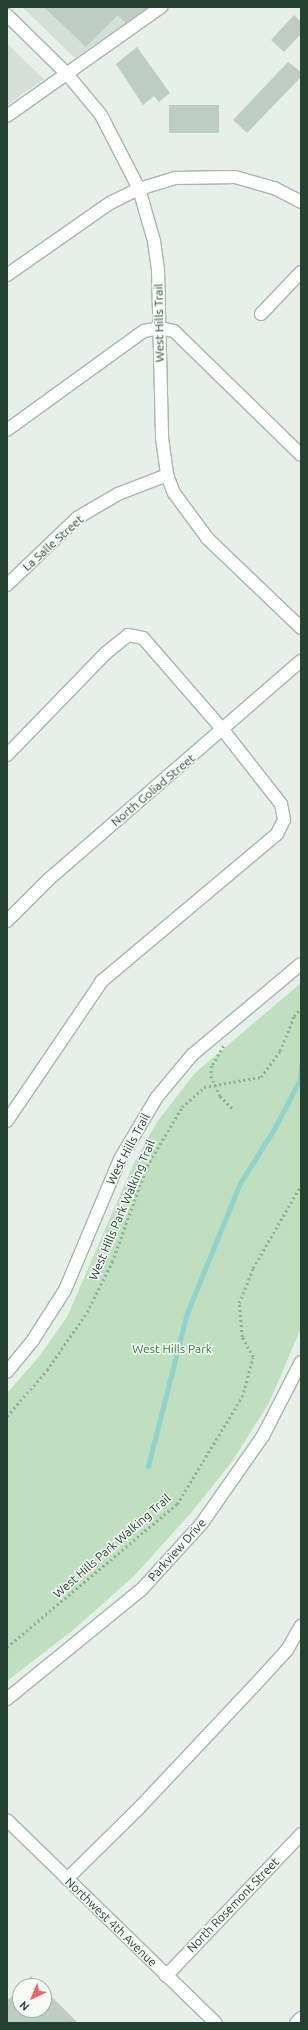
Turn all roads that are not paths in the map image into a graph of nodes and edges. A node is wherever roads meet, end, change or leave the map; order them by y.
1 (161, 7) edge
2 (7, 16) edge
3 (67, 74) junction
4 (7, 116) edge
5 (139, 189) junction
6 (301, 202) edge
7 (301, 272) edge
8 (7, 275) edge
9 (261, 314) dead end
10 (159, 328) junction
11 (7, 430) edge
12 (301, 455) edge
13 (167, 475) junction
14 (7, 585) edge
15 (301, 628) edge
16 (301, 661) edge
17 (223, 730) junction
18 (7, 755) edge
19 (7, 921) edge
20 (301, 964) edge
21 (7, 1121) edge
22 (301, 1362) edge
23 (7, 1372) edge
24 (301, 1626) edge
25 (7, 1699) edge
26 (7, 1820) edge
27 (301, 1834) edge
28 (67, 1879) junction
29 (166, 1976) junction
30 (301, 2018) edge
31 (216, 2023) edge
32 (296, 2023) edge

1 - 3 street
2 - 3 street, West Hills Trail
3 - 4 street
3 - 5 street, West Hills Trail
5 - 6 street
5 - 8 street
5 - 10 street, West Hills Trail
7 - 9 street
10 - 11 street
10 - 12 street
10 - 13 street, West Hills Trail
13 - 14 street, La Salle Street
13 - 15 street, West Hills Trail
16 - 17 street, North Goliad Street
17 - 18 street
17 - 19 street, North Goliad Street
17 - 21 street
20 - 23 street, West Hills Trail
22 - 25 street, Parkview Drive
24 - 28 street
26 - 28 street, Northwest 4th Avenue
27 - 29 street, North Rosemont Street
28 - 29 street, Northwest 4th Avenue
29 - 31 street, Northwest 4th Avenue
30 - 32 street

